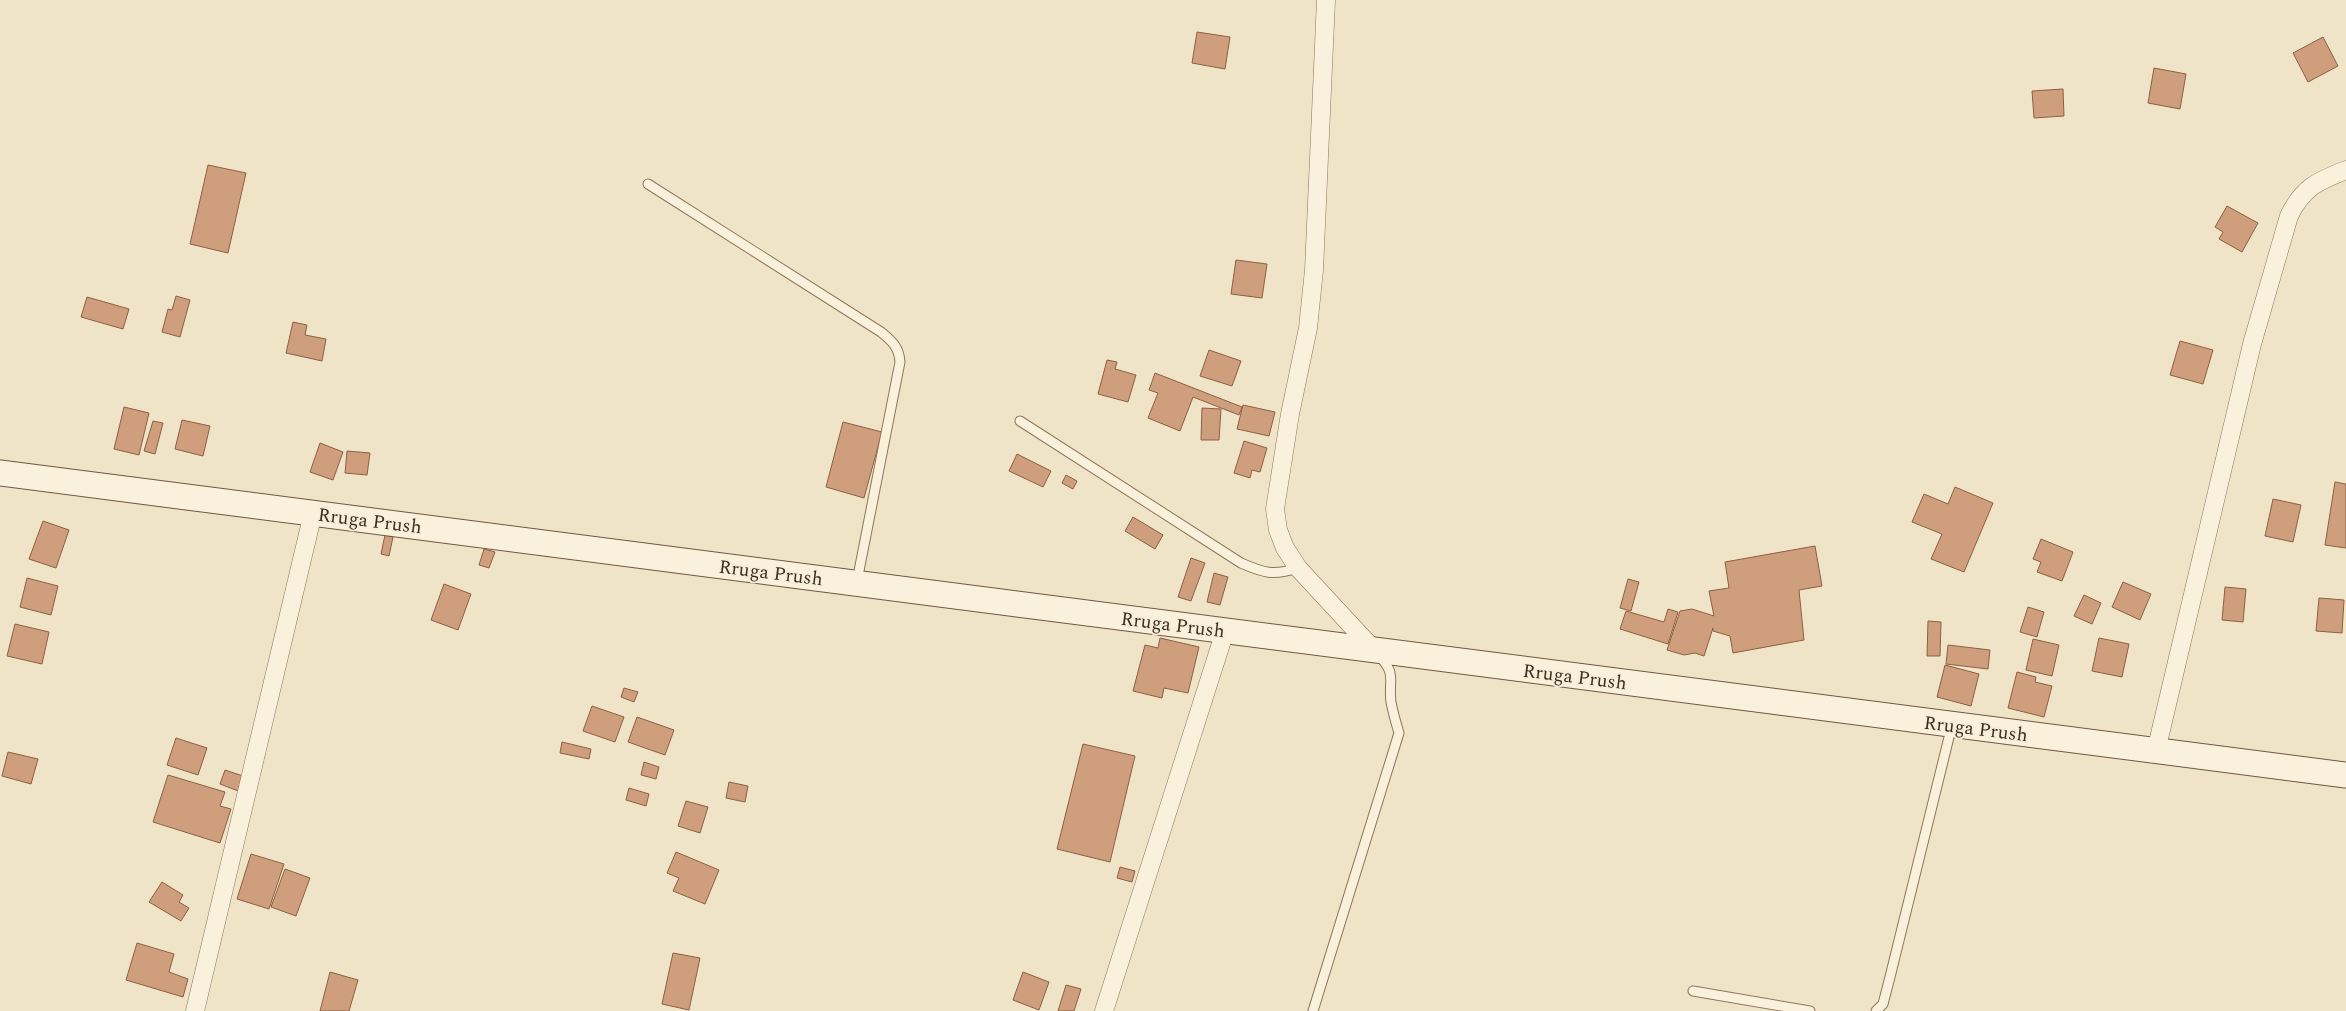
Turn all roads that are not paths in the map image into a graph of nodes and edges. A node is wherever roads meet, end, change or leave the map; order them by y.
1 (1326, 0) edge
2 (2346, 170) edge
3 (648, 184) dead end
4 (1020, 420) dead end
5 (0, 473) edge
6 (313, 513) junction
7 (1298, 568) junction
8 (856, 583) junction
9 (1225, 631) junction
10 (1374, 650) junction
11 (1952, 725) junction
12 (2156, 751) junction
13 (2346, 775) edge
14 (1694, 991) dead end
15 (195, 1011) edge
16 (1104, 1011) edge
17 (1313, 1011) edge
18 (1810, 1011) edge
19 (1876, 1011) edge

1 - 7 street
2 - 12 street
3 - 8 lane
4 - 7 lane
5 - 6 street, Rruga Prush
6 - 8 street, Rruga Prush
6 - 15 street
7 - 10 street
8 - 9 street, Rruga Prush
9 - 10 street, Rruga Prush
9 - 16 street
10 - 11 street, Rruga Prush
10 - 17 lane
11 - 12 street, Rruga Prush
11 - 19 lane
12 - 13 street, Rruga Prush
14 - 18 lane

